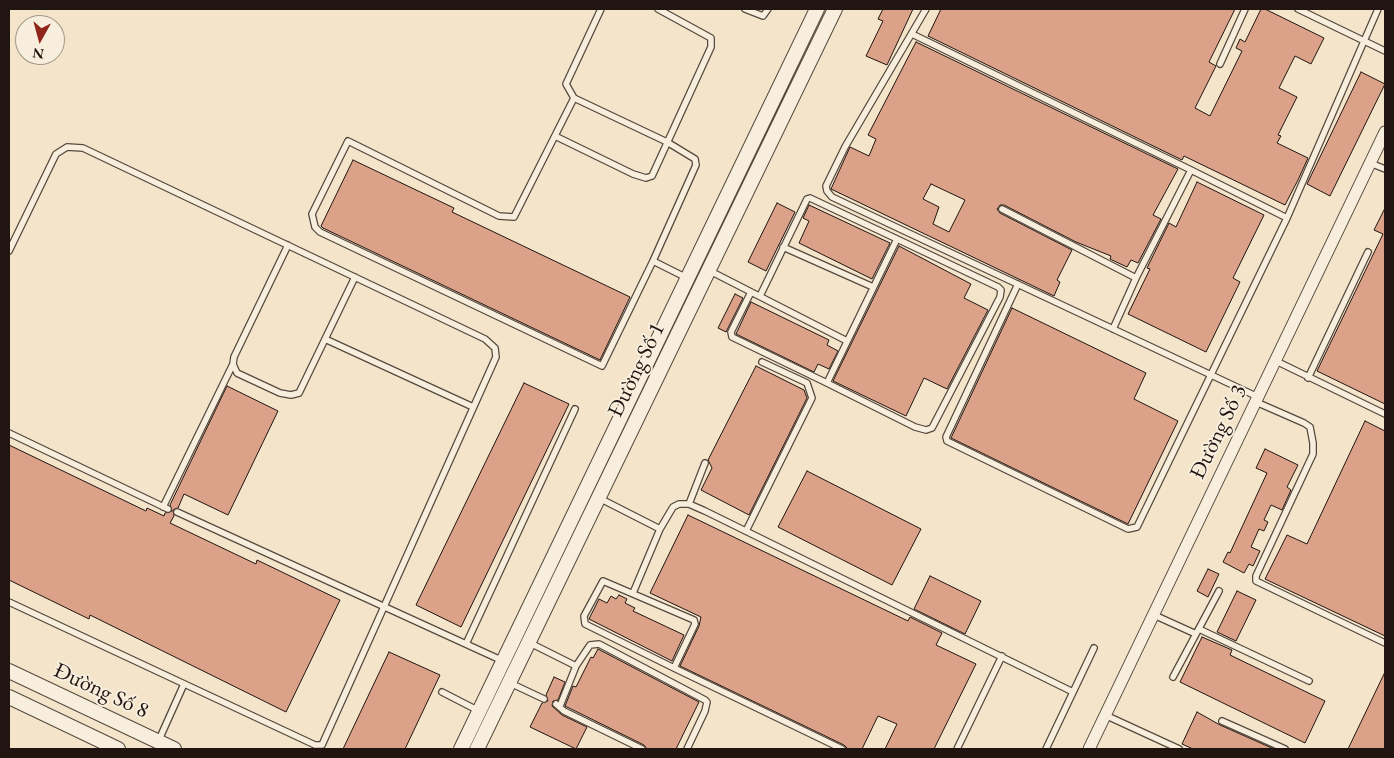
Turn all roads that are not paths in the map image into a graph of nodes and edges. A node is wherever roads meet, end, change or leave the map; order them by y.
1 (601, 9) edge
2 (658, 9) edge
3 (745, 9) edge
4 (768, 9) edge
5 (817, 9) edge
6 (835, 9) edge
7 (926, 9) edge
8 (1244, 9) edge
9 (1298, 9) edge
10 (1378, 9) edge
11 (912, 34) junction
12 (1363, 40) junction
13 (1385, 52) edge
14 (1220, 64) dead end
15 (574, 98) junction
16 (1385, 132) edge
17 (555, 136) junction
18 (667, 142) junction
19 (1370, 163) junction
20 (1385, 169) edge
21 (1191, 170) junction
22 (1002, 209) dead end
23 (1287, 218) junction
24 (897, 239) junction
25 (288, 245) junction
26 (783, 247) junction
27 (9, 252) edge
28 (1368, 252) dead end
29 (653, 261) junction
30 (708, 270) junction
31 (355, 277) junction
32 (1136, 278) junction
33 (695, 282) junction
34 (1018, 284) junction
35 (874, 287) junction
36 (751, 292) junction
37 (760, 296) junction
38 (1113, 329) junction
39 (325, 339) junction
40 (847, 341) junction
41 (1276, 361) junction
42 (762, 362) dead end
43 (233, 364) junction
44 (1212, 377) junction
45 (1308, 378) junction
46 (827, 383) junction
47 (1257, 399) junction
48 (473, 408) junction
49 (575, 409) dead end
50 (1385, 414) edge
51 (9, 433) edge
52 (705, 463) dead end
53 (599, 498) junction
54 (689, 504) junction
55 (176, 512) dead end
56 (660, 529) junction
57 (746, 531) junction
58 (1219, 591) dead end
59 (633, 593) junction
60 (9, 602) edge
61 (385, 607) junction
62 (1154, 615) junction
63 (1198, 631) junction
64 (1385, 642) edge
65 (530, 643) junction
66 (466, 644) junction
67 (1094, 648) dead end
68 (1002, 656) junction
69 (503, 662) junction
70 (576, 666) junction
71 (674, 668) junction
72 (9, 671) edge
73 (1173, 677) dead end
74 (1308, 681) dead end
75 (510, 683) junction
76 (184, 684) junction
77 (442, 692) dead end
78 (1074, 692) junction
79 (9, 697) edge
80 (544, 698) dead end
81 (479, 711) junction
82 (1105, 715) junction
83 (1222, 721) dead end
84 (158, 742) junction
85 (118, 749) edge
86 (174, 749) edge
87 (461, 749) edge
88 (477, 749) edge
89 (642, 749) edge
90 (687, 749) edge
91 (842, 749) edge
92 (957, 749) edge
93 (1046, 749) edge
94 (1088, 749) edge
95 (1179, 749) edge
96 (1285, 749) edge

1 - 15 lane
2 - 18 lane
3 - 4 lane
5 - 33 street, Đường Số 1
6 - 30 street, Đường Số 1
7 - 11 lane
8 - 14 lane
9 - 12 lane
10 - 12 lane
11 - 21 lane
11 - 34 lane
12 - 13 lane
12 - 23 lane
15 - 17 lane
15 - 18 lane
16 - 19 street, Đường Số 3
17 - 18 lane
17 - 29 lane
18 - 29 lane
19 - 20 lane
19 - 41 street, Đường Số 3
21 - 23 lane
21 - 32 lane
22 - 32 lane
23 - 44 lane
24 - 26 lane
24 - 35 lane
24 - 46 lane
25 - 27 lane
25 - 31 lane
25 - 43 lane
26 - 35 lane
26 - 37 lane
28 - 45 lane
29 - 33 lane
30 - 33 street, Đường Số 1
30 - 36 lane
31 - 39 lane
31 - 48 lane
32 - 38 lane
33 - 53 street, Đường Số 1
33 - 69 street, Đường Số 1
34 - 38 lane
34 - 44 lane
35 - 40 lane
36 - 37 lane
36 - 46 lane
37 - 40 lane
38 - 44 lane
39 - 43 lane
39 - 48 lane
40 - 46 lane
41 - 45 lane
41 - 47 street, Đường Số 3
42 - 57 lane
43 - 51 lane
44 - 47 lane
45 - 50 lane
47 - 62 street, Đường Số 3
47 - 64 lane
48 - 61 lane
49 - 66 lane
52 - 54 lane
53 - 56 lane
53 - 65 street, Đường Số 1
54 - 56 lane
54 - 57 lane
55 - 61 lane
56 - 59 lane
57 - 68 lane
58 - 63 lane
59 - 71 lane
59 - 71 lane
60 - 76 lane
61 - 66 lane
61 - 76 lane
62 - 63 lane
62 - 82 street, Đường Số 3
63 - 73 lane
63 - 74 lane
65 - 70 lane
65 - 75 street, Đường Số 1
66 - 69 lane
67 - 78 lane
68 - 78 lane
68 - 92 lane
69 - 81 street, Đường Số 1
70 - 89 lane
70 - 90 lane
71 - 91 lane
72 - 84 street, Đường Số 8
75 - 80 lane
75 - 88 street, Đường Số 1
76 - 84 lane
77 - 81 lane
78 - 93 lane
79 - 85 street, Đường Số 8
81 - 87 street, Đường Số 1
82 - 94 street, Đường Số 3
82 - 95 lane
83 - 96 lane
84 - 86 street, Đường Số 8

